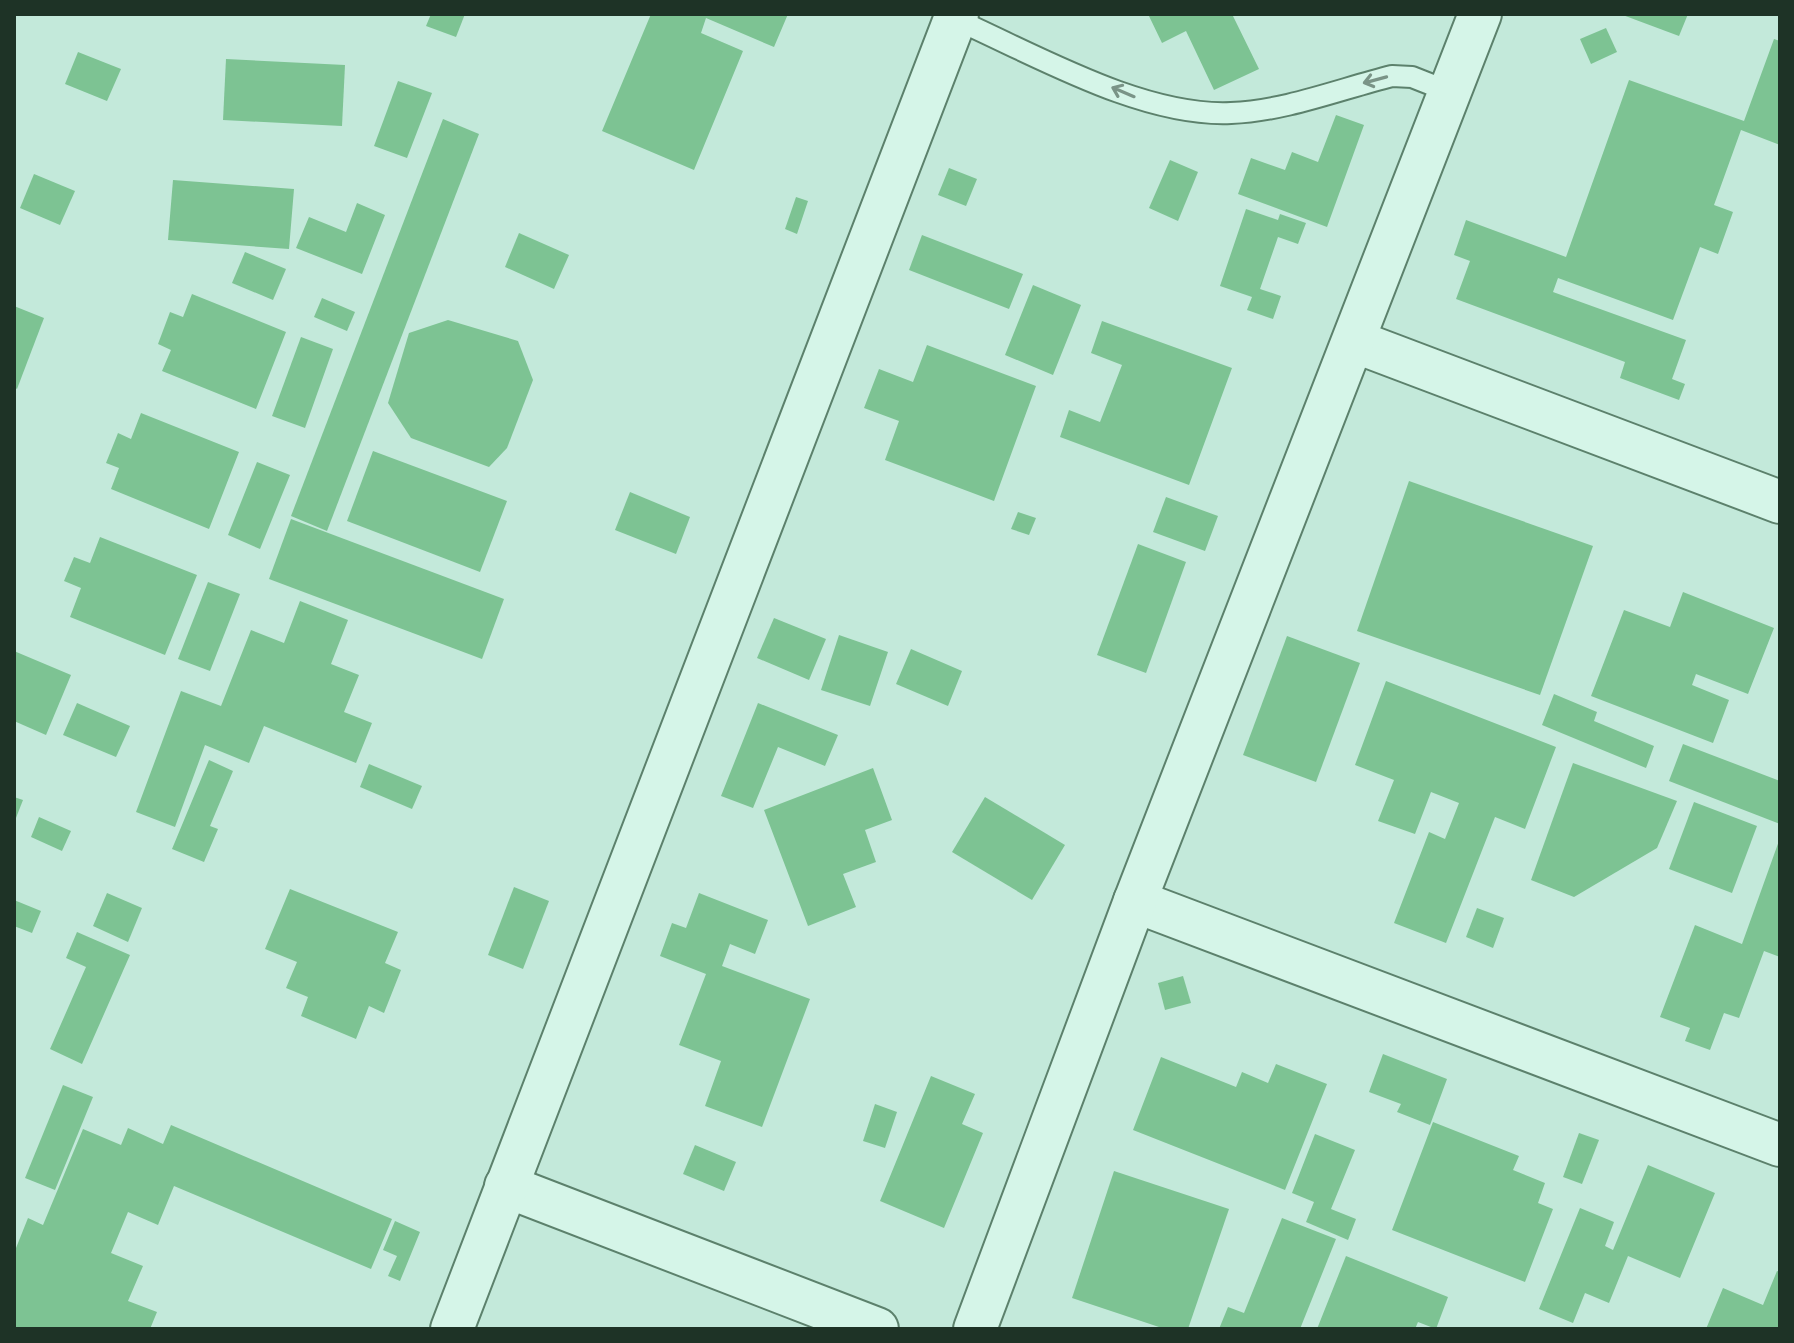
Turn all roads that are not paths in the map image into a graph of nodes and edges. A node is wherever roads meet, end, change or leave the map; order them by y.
1 (1480, 14) edge
2 (956, 16) edge
3 (1450, 92) junction
4 (1354, 341) junction
5 (1780, 502) edge
6 (1135, 901) junction
7 (1780, 1145) edge
8 (506, 1186) junction
9 (452, 1329) edge
10 (877, 1329) edge
11 (975, 1329) edge

1 - 3 street
3 -> 2 lane
2 - 8 street
3 - 4 street
4 - 5 street
4 - 6 street
6 - 7 street
6 - 11 street
8 - 9 street
8 - 10 street

